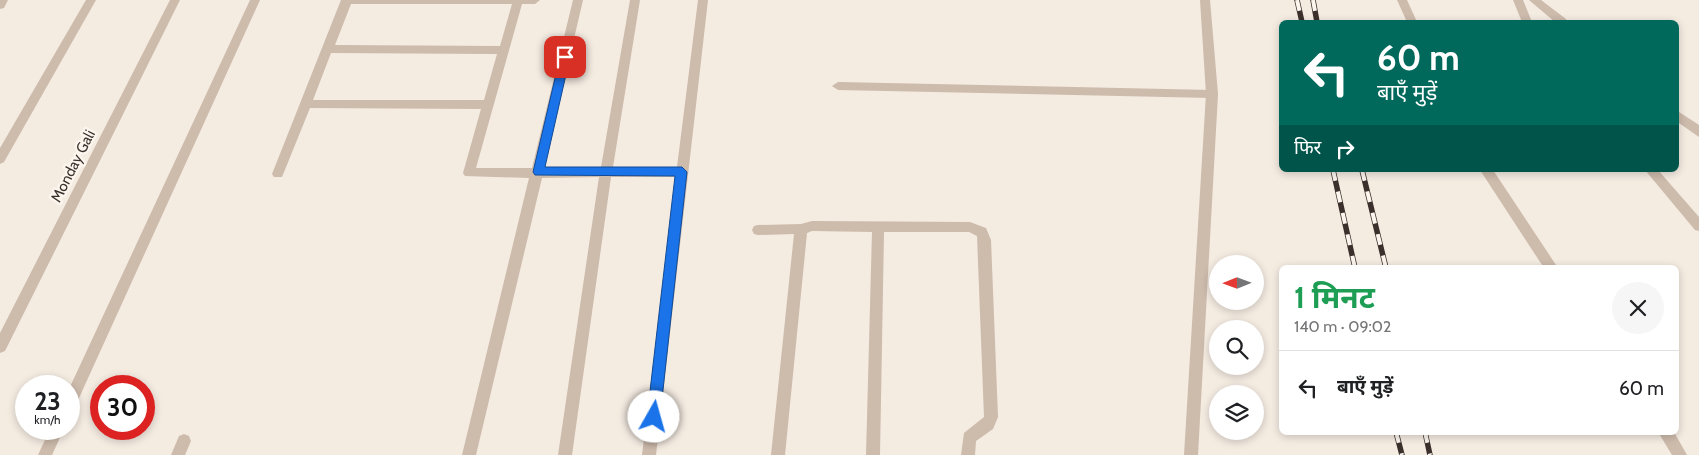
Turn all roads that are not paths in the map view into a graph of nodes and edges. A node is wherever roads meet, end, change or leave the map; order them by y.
1 (3, 0) edge
2 (91, 0) edge
3 (175, 0) edge
4 (255, 0) edge
5 (346, 0) edge
6 (518, 0) edge
7 (535, 0) edge
8 (578, 0) edge
9 (634, 0) edge
10 (703, 0) edge
11 (1205, 0) edge
12 (1402, 0) edge
13 (1518, 0) edge
14 (1534, 0) edge
15 (0, 5) edge
16 (1411, 20) edge
17 (1526, 20) edge
18 (1559, 20) edge
19 (327, 49) junction
20 (504, 50) junction
21 (838, 86) dead end
22 (1212, 94) junction
23 (306, 104) junction
24 (488, 105) junction
25 (1679, 116) edge
26 (1699, 132) edge
27 (0, 159) edge
28 (538, 172) junction
29 (606, 172) junction
30 (682, 172) junction
31 (1487, 172) edge
32 (1653, 172) edge
33 (278, 174) dead end
34 (878, 226) junction
35 (1699, 226) edge
36 (801, 229) junction
37 (758, 230) dead end
38 (1550, 265) edge
39 (0, 348) edge
40 (80, 380) edge
41 (1666, 435) edge
42 (52, 440) edge
43 (45, 455) edge
44 (469, 455) edge
45 (565, 455) edge
46 (649, 455) edge
47 (778, 455) edge
48 (873, 455) edge
49 (968, 455) edge
50 (1191, 455) edge
51 (1680, 455) edge

1 - 15 street
2 - 27 street
3 - 39 street, Monday Gali
4 - 40 street
5 - 6 street
5 - 19 street
6 - 7 street
6 - 20 street
8 - 28 street
9 - 29 street
10 - 30 street
11 - 22 street
12 - 16 street
13 - 17 street
14 - 18 street
19 - 20 street
19 - 23 street
20 - 24 street
21 - 22 street
22 - 50 street
23 - 24 street
23 - 33 street
24 - 28 street
25 - 26 street
28 - 29 street
28 - 44 street
29 - 30 street
29 - 45 street
30 - 46 street
31 - 38 street
32 - 35 street
34 - 36 street
34 - 48 street
34 - 49 street
36 - 37 street
36 - 47 street
41 - 51 street
42 - 43 street

